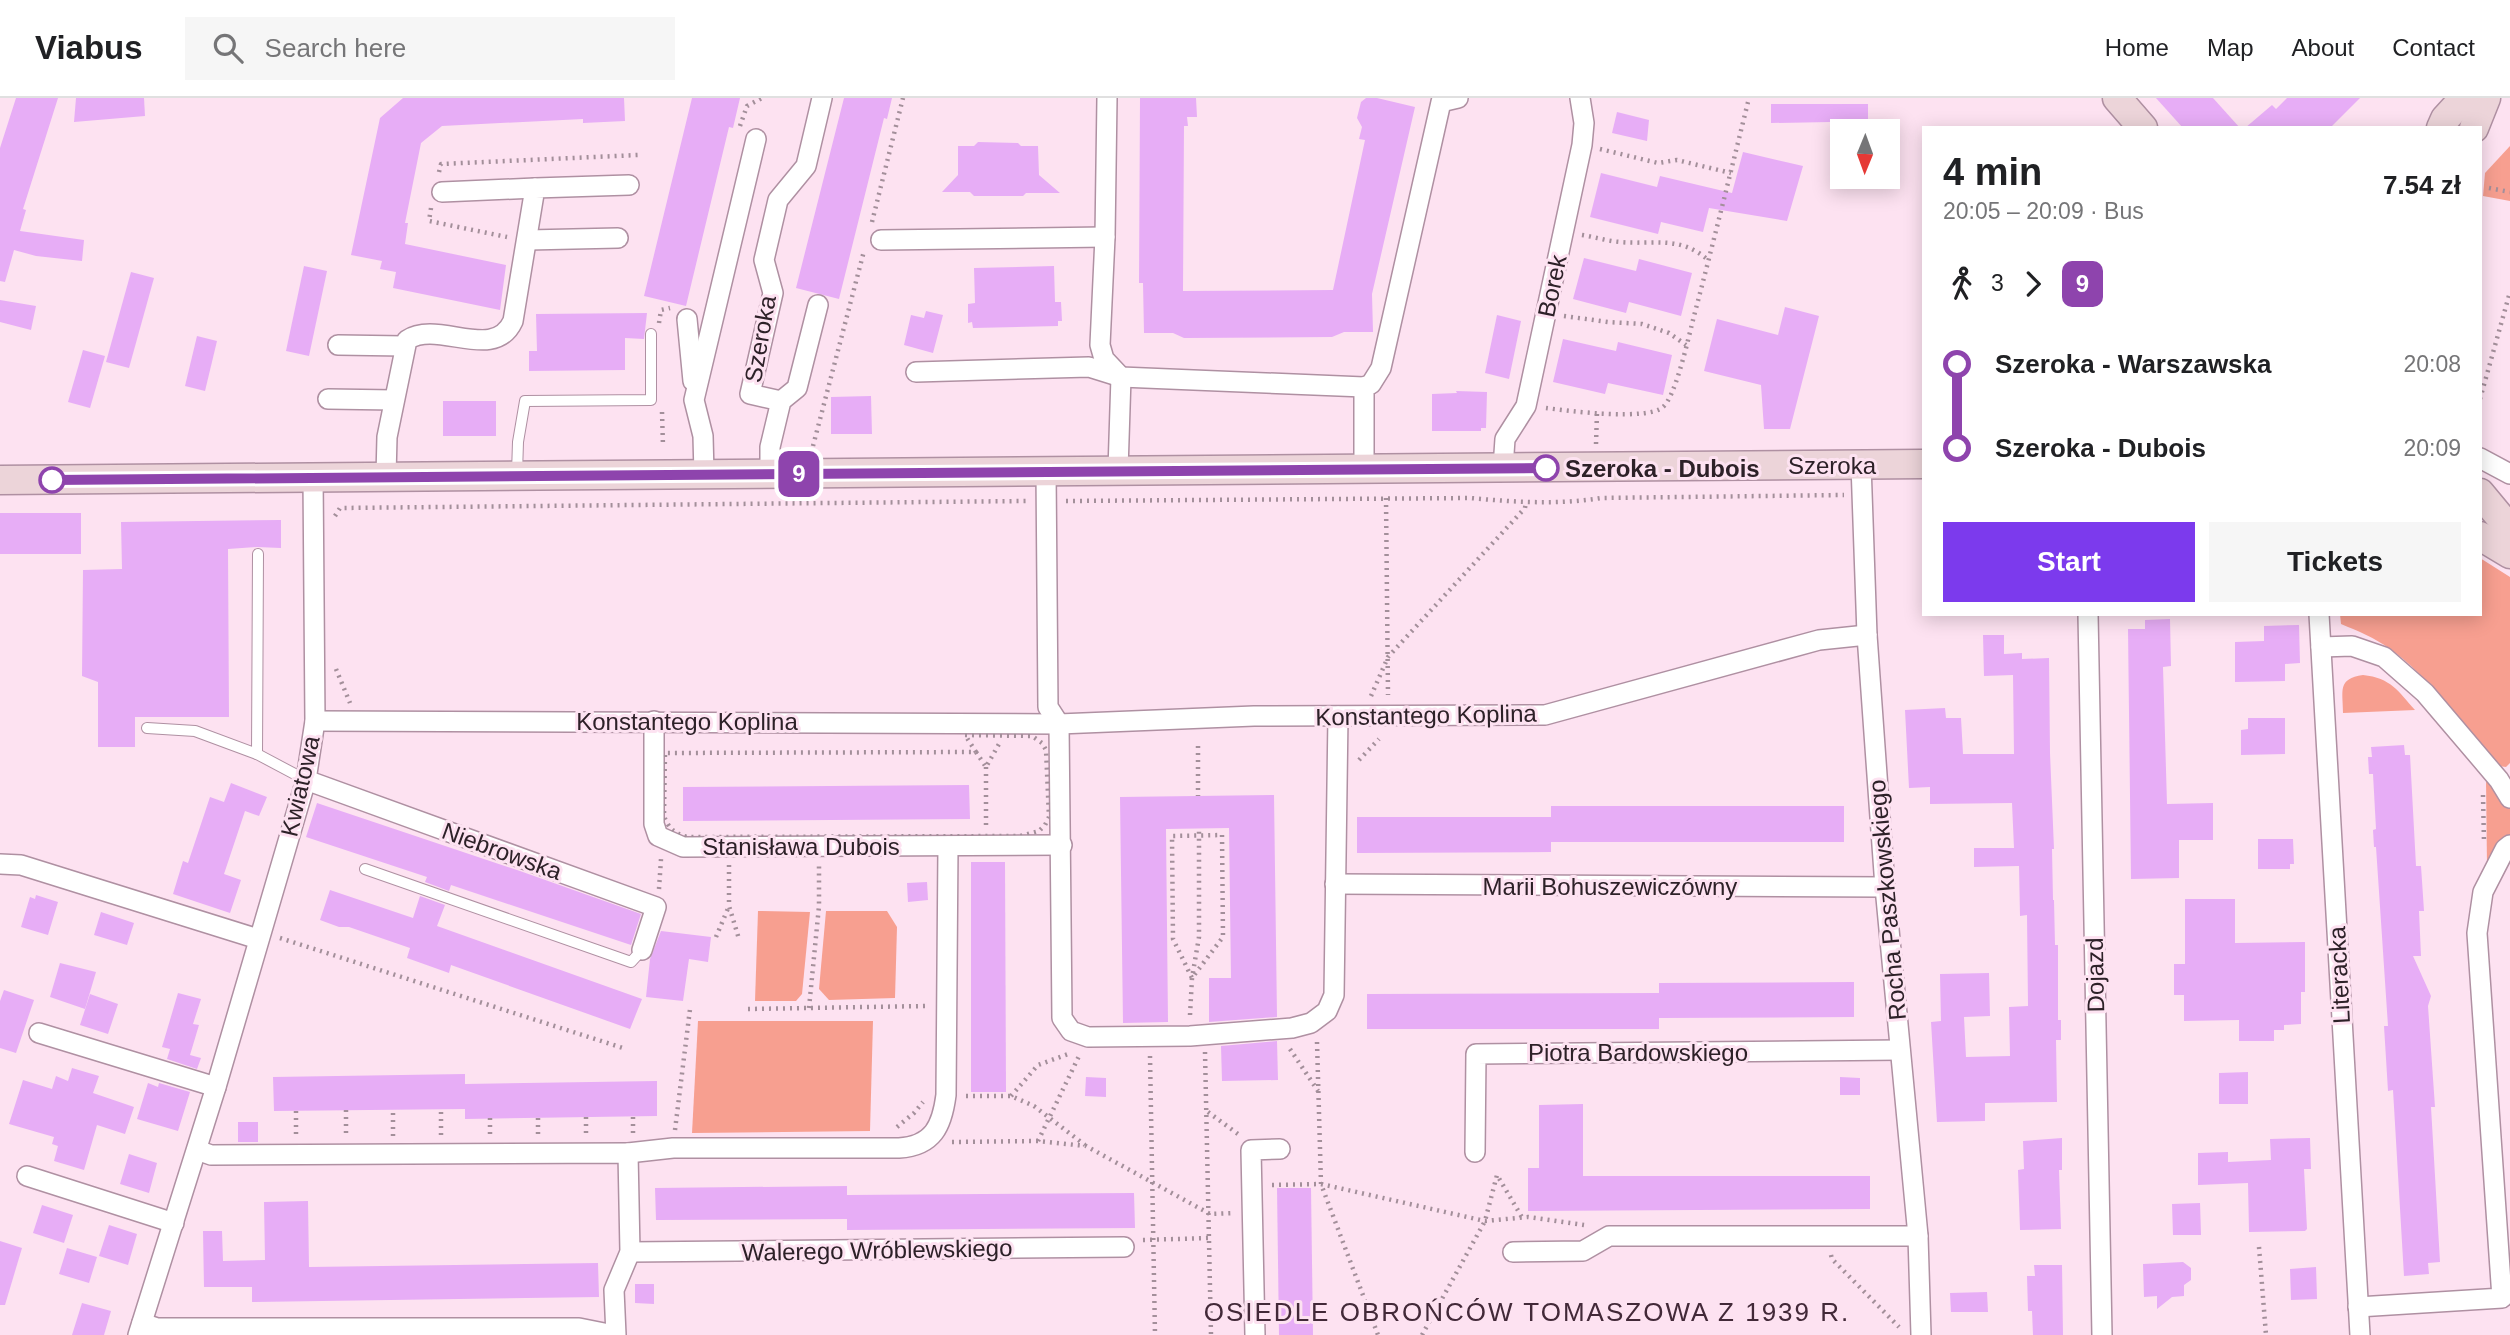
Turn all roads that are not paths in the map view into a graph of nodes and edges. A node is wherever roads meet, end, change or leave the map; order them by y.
1 (822, 98) edge
2 (1107, 98) edge
3 (1458, 98) edge
4 (1580, 98) edge
5 (2117, 98) edge
6 (2464, 98) edge
7 (2486, 98) edge
8 (2440, 125) edge
9 (2141, 126) edge
10 (2475, 126) edge
11 (748, 134) road end
12 (629, 184) dead end
13 (438, 188) road end
14 (535, 188) junction
15 (1105, 237) junction
16 (618, 238) dead end
17 (872, 239) road end
18 (522, 240) junction
19 (818, 305) dead end
20 (681, 314) road end
21 (655, 331) road end
22 (338, 345) dead end
23 (404, 346) junction
24 (916, 372) dead end
25 (1121, 377) junction
26 (1364, 387) junction
27 (328, 399) dead end
28 (394, 400) junction
29 (694, 400) junction
30 (781, 401) junction
31 (2482, 459) edge
32 (1861, 464) junction
33 (1922, 464) edge
34 (1503, 468) junction
35 (1364, 469) junction
36 (1118, 470) junction
37 (1046, 471) junction
38 (704, 474) junction
39 (770, 474) junction
40 (2510, 474) edge
41 (313, 476) junction
42 (386, 476) junction
43 (517, 476) junction
44 (0, 480) edge
45 (2482, 495) edge
46 (2510, 529) edge
47 (2482, 537) edge
48 (258, 554) dead end
49 (2510, 554) edge
50 (2088, 616) edge
51 (2319, 616) edge
52 (1867, 635) junction
53 (2321, 647) junction
54 (1338, 716) junction
55 (315, 721) junction
56 (654, 721) junction
57 (1059, 724) junction
58 (147, 728) dead end
59 (257, 754) junction
60 (306, 780) junction
61 (2509, 796) edge
62 (1062, 845) junction
63 (2510, 845) edge
64 (948, 846) junction
65 (0, 864) edge
66 (365, 869) dead end
67 (1335, 884) junction
68 (1885, 887) junction
69 (258, 939) junction
70 (642, 950) joint
71 (39, 1033) dead end
72 (1900, 1050) junction
73 (216, 1087) junction
74 (1280, 1149) dead end
75 (197, 1150) junction
76 (1475, 1152) dead end
77 (628, 1153) junction
78 (27, 1176) dead end
79 (174, 1223) junction
80 (1918, 1236) junction
81 (1124, 1247) dead end
82 (630, 1252) junction
83 (1513, 1252) dead end
84 (2506, 1298) edge
85 (2358, 1307) junction
86 (140, 1329) edge
87 (615, 1335) edge
88 (1255, 1335) edge
89 (1921, 1335) edge
90 (2102, 1335) edge
91 (2360, 1335) edge

1 - 30 street, Szeroka
2 - 15 street
3 - 26 street
4 - 34 street, Borek
5 - 9 street
6 - 8 street
7 - 10 street
11 - 29 street, Szeroka
12 - 14 street
13 - 14 street
14 - 18 street
15 - 17 street
15 - 25 street
16 - 18 street
18 - 23 street
19 - 30 street, Szeroka
20 - 29 street, Szeroka
21 - 43 lane
22 - 23 street
23 - 28 street
24 - 25 street
25 - 26 street
25 - 36 street
26 - 35 street
27 - 28 street
28 - 42 street
29 - 38 street, Szeroka
30 - 39 street, Szeroka
31 - 40 street
32 - 33 street, Szeroka
32 - 34 street, Szeroka
32 - 52 street, Rocha Paszkowskiego
34 - 35 street, Szeroka
35 - 36 street, Szeroka
36 - 37 street, Szeroka
37 - 39 street, Szeroka
37 - 57 street
38 - 39 street, Szeroka
38 - 43 street, Szeroka
41 - 42 street, Szeroka
41 - 44 street, Szeroka
41 - 55 street, Kwiatowa
42 - 43 street, Szeroka
45 - 46 street
47 - 49 street
48 - 59 lane
50 - 90 street, Dojazd
51 - 53 street, Literacka
52 - 54 street, Konstantego Koplina
52 - 68 street, Rocha Paszkowskiego
53 - 61 street
53 - 85 street, Literacka
54 - 57 street, Konstantego Koplina
54 - 67 street
55 - 56 street, Konstantego Koplina
55 - 60 street, Kwiatowa
56 - 57 street, Konstantego Koplina
56 - 64 street, Stanisława Dubois
57 - 62 street
58 - 59 lane
59 - 60 lane
60 - 69 street, Kwiatowa
60 - 70 street, Niebrowska
62 - 64 street, Stanisława Dubois
62 - 67 street
63 - 84 street
64 - 77 street
65 - 69 street
66 - 70 lane
67 - 68 street, Marii Bohuszewiczówny
68 - 72 street, Rocha Paszkowskiego
69 - 73 street, Kwiatowa
71 - 73 street
72 - 76 street, Piotra Bardowskiego
72 - 80 street, Rocha Paszkowskiego
73 - 75 street, Kwiatowa
74 - 88 street
75 - 77 street
75 - 79 street, Kwiatowa
77 - 82 street
78 - 79 street
79 - 86 street, Kwiatowa
80 - 83 street
80 - 89 street, Rocha Paszkowskiego
81 - 82 street, Walerego Wróblewskiego
82 - 87 street
84 - 85 street
85 - 91 street, Literacka
86 - 87 street

